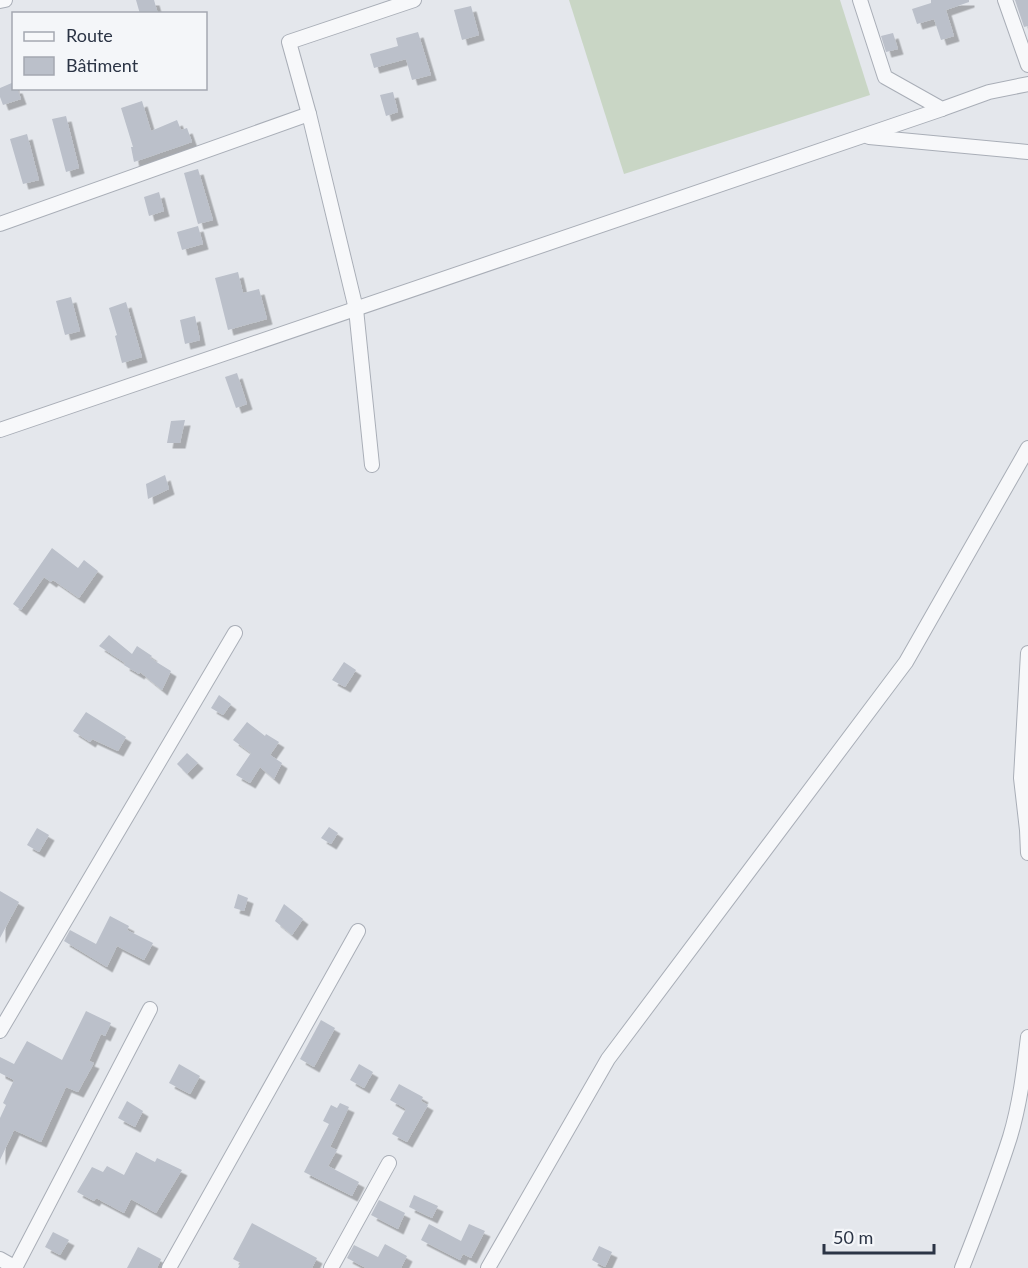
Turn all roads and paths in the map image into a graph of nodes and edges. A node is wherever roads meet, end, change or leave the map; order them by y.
1 (5, 0) edge
2 (414, 0) edge
3 (860, 0) edge
4 (1005, 0) edge
5 (0, 2) edge
6 (1028, 65) edge
7 (1028, 84) edge
8 (942, 109) junction
9 (309, 114) junction
10 (864, 136) junction
11 (1028, 152) edge
12 (0, 224) edge
13 (356, 309) junction
14 (0, 430) edge
15 (1028, 448) edge
16 (372, 465) dead end
17 (235, 633) dead end
18 (1028, 653) edge
19 (1028, 853) edge
20 (358, 931) dead end
21 (150, 1008) dead end
22 (0, 1031) edge
23 (1028, 1036) edge
24 (389, 1163) dead end
25 (0, 1259) edge
26 (15, 1268) edge
27 (169, 1268) edge
28 (331, 1268) edge
29 (488, 1268) edge
30 (962, 1268) edge

1 - 5 street
2 - 9 street
3 - 8 street
4 - 6 street
7 - 8 street
8 - 10 street
9 - 12 street
9 - 13 street
10 - 11 street
10 - 13 street
13 - 14 street
13 - 16 street
15 - 29 street
17 - 22 street
18 - 19 street
20 - 27 street
21 - 26 street
23 - 30 street
24 - 28 street
25 - 26 street

